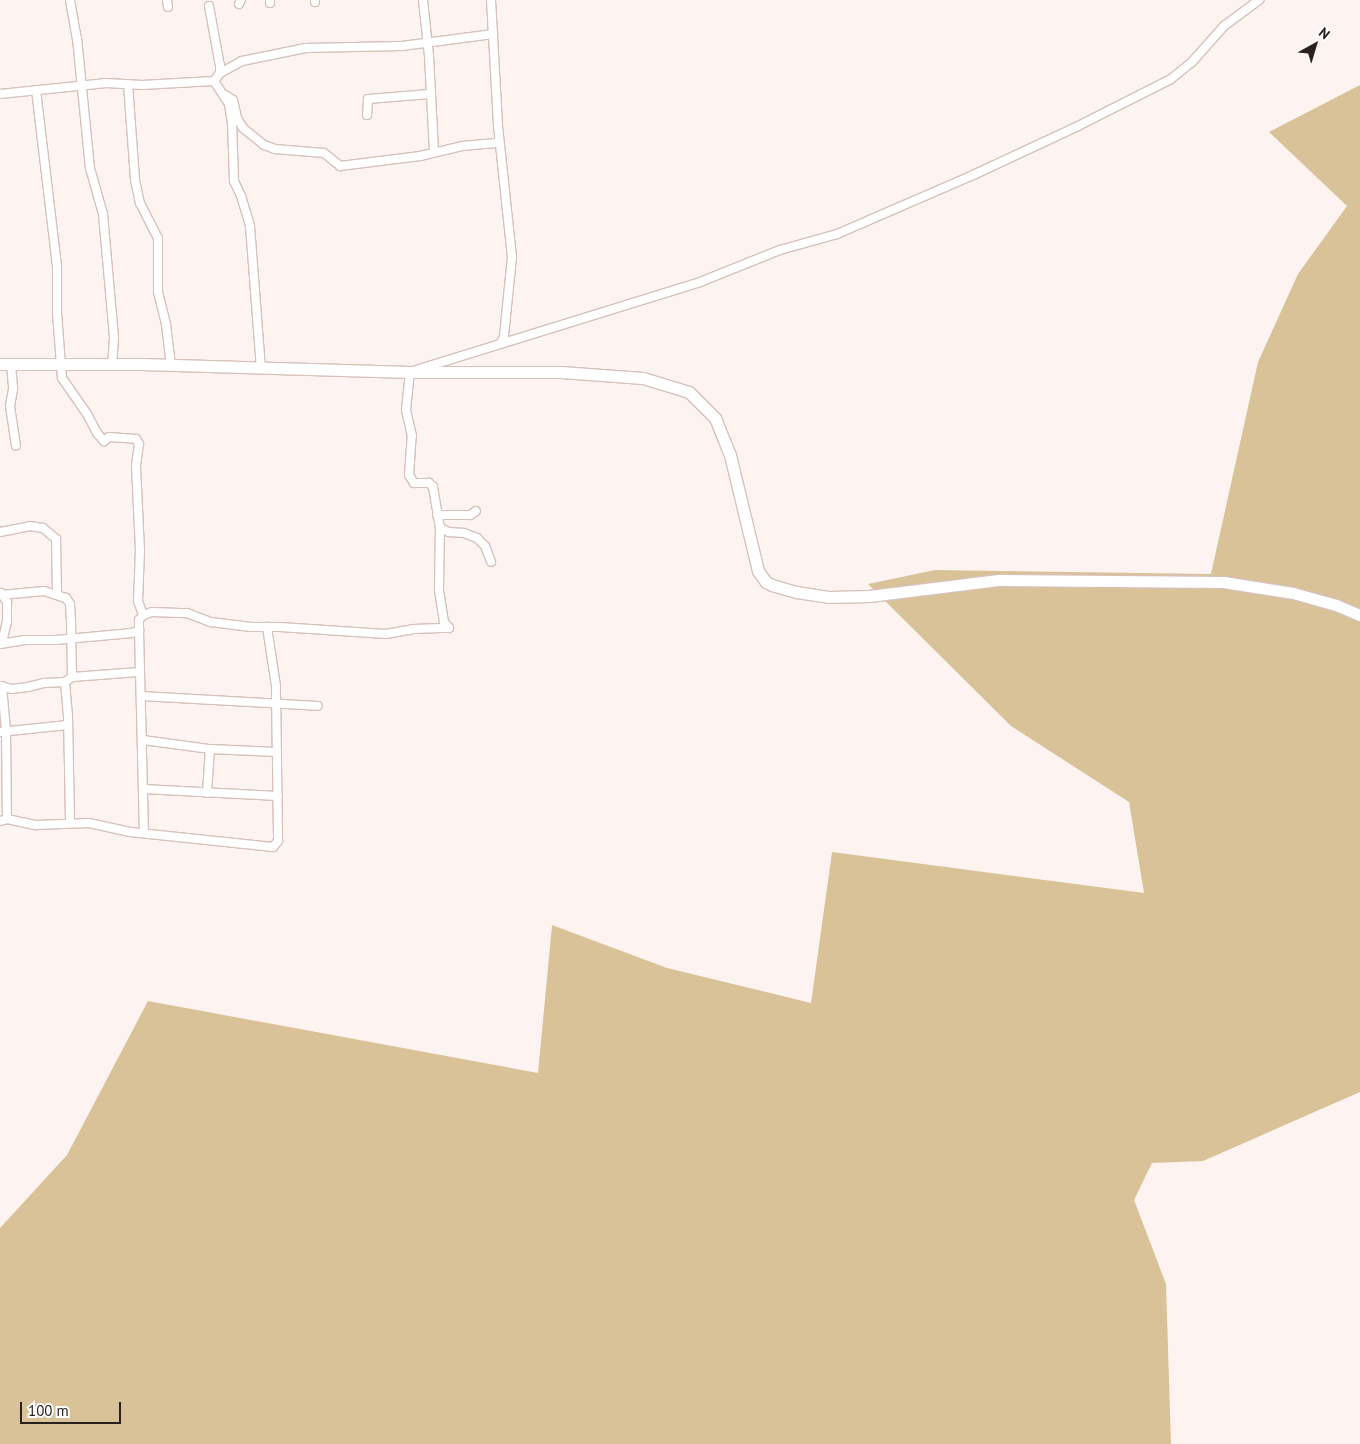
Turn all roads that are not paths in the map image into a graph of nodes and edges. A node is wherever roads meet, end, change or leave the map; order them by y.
1 (70, 0) edge
2 (423, 0) edge
3 (492, 0) edge
4 (1259, 0) edge
5 (209, 6) dead end
6 (493, 34) junction
7 (428, 42) junction
8 (220, 73) junction
9 (214, 81) junction
10 (82, 84) junction
11 (128, 84) junction
12 (36, 90) junction
13 (0, 94) edge
14 (430, 94) junction
15 (225, 95) junction
16 (368, 115) dead end
17 (499, 143) junction
18 (434, 152) junction
19 (501, 343) junction
20 (6, 364) edge
21 (60, 364) junction
22 (112, 364) junction
23 (171, 365) junction
24 (261, 368) junction
25 (410, 372) junction
26 (16, 446) dead end
27 (476, 511) dead end
28 (437, 515) junction
29 (440, 528) junction
30 (0, 532) edge
31 (491, 562) dead end
32 (0, 593) edge
33 (57, 593) junction
34 (143, 615) junction
35 (1360, 616) edge
36 (266, 627) junction
37 (139, 630) junction
38 (70, 638) junction
39 (1, 644) edge
40 (138, 672) junction
41 (68, 680) junction
42 (1, 686) edge
43 (141, 696) junction
44 (276, 704) junction
45 (318, 706) dead end
46 (68, 725) junction
47 (3, 731) edge
48 (143, 740) junction
49 (210, 749) junction
50 (277, 752) junction
51 (142, 789) junction
52 (207, 793) junction
53 (278, 796) junction
54 (3, 820) edge
55 (70, 823) junction
56 (144, 833) junction

1 - 10 street
2 - 7 street
3 - 6 street
4 - 19 street
5 - 8 street
6 - 7 street
6 - 17 street
7 - 8 street
7 - 14 street
8 - 9 street
9 - 11 street
9 - 15 street
10 - 11 street
10 - 12 street
10 - 22 street
11 - 23 street
12 - 13 street
12 - 21 street
14 - 16 street
14 - 18 street
15 - 18 street
15 - 24 street
17 - 18 street
17 - 19 street
19 - 25 street
20 - 21 main road
20 - 26 street
21 - 22 main road
21 - 34 street
22 - 23 main road
23 - 24 main road
24 - 25 main road
25 - 28 street
25 - 35 main road
27 - 28 street
28 - 29 street
29 - 31 street
29 - 36 street
30 - 33 street
32 - 33 street
32 - 39 street
33 - 38 street
34 - 36 street
34 - 37 street
36 - 44 street
37 - 38 street
37 - 40 street
38 - 39 street
38 - 41 street
40 - 41 street
40 - 43 street
41 - 42 street
41 - 46 street
42 - 47 street
43 - 44 street
43 - 48 street
44 - 45 street
44 - 50 street
46 - 47 street
46 - 55 street
47 - 54 street
48 - 49 street
48 - 51 street
49 - 50 street
49 - 52 street
50 - 53 street
51 - 52 street
51 - 56 street
52 - 53 street
53 - 56 street
54 - 55 street
55 - 56 street

